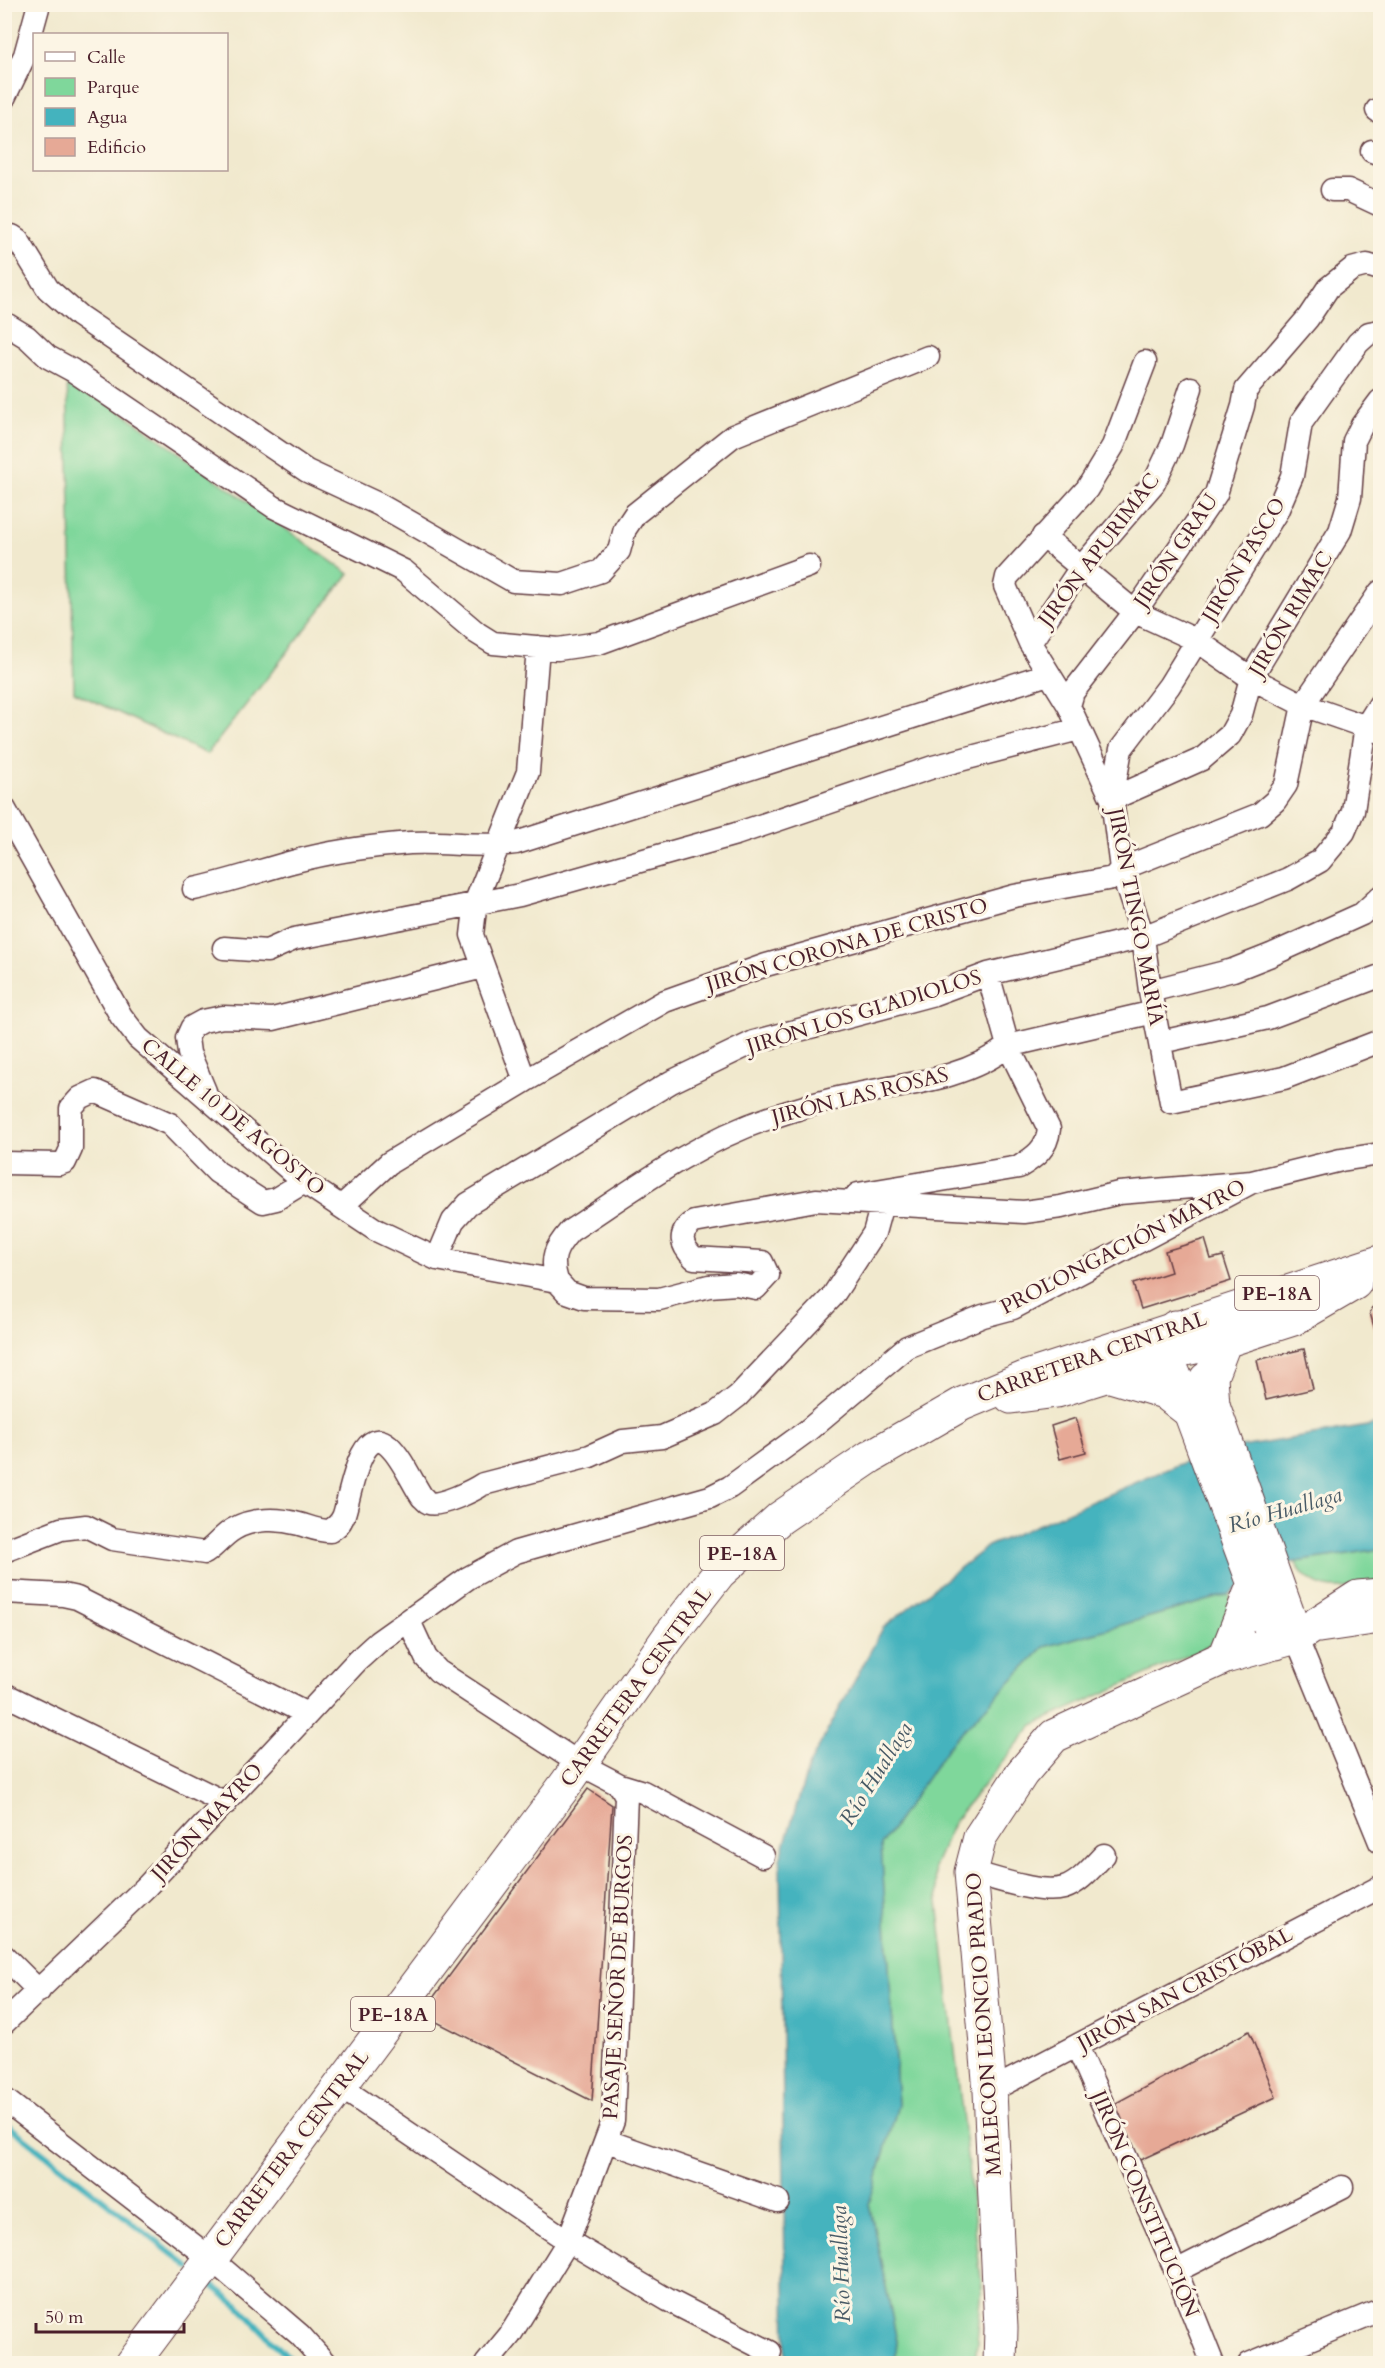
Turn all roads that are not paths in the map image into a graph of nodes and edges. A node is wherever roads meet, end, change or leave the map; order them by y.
1 (39, 4) edge
2 (15, 57) edge
3 (4, 98) edge
4 (1332, 190) dead end
5 (1380, 205) edge
6 (4, 239) edge
7 (1380, 269) edge
8 (4, 322) edge
9 (1380, 331) edge
10 (928, 357) dead end
11 (1145, 362) dead end
12 (1191, 388) dead end
13 (1380, 401) edge
14 (1043, 536) junction
15 (809, 566) dead end
16 (1080, 569) junction
17 (1380, 592) edge
18 (1135, 612) junction
19 (1196, 640) junction
20 (1030, 643) junction
21 (538, 647) junction
22 (1048, 674) junction
23 (1251, 678) junction
24 (1380, 704) edge
25 (1303, 705) junction
26 (1069, 706) junction
27 (1079, 729) junction
28 (1373, 729) edge
29 (1112, 799) junction
30 (4, 808) edge
31 (499, 845) junction
32 (1121, 869) junction
33 (194, 889) dead end
34 (1380, 897) edge
35 (476, 901) junction
36 (1143, 937) junction
37 (224, 948) dead end
38 (483, 967) junction
39 (988, 974) junction
40 (1380, 976) edge
41 (1152, 1002) junction
42 (1380, 1041) edge
43 (1161, 1042) junction
44 (1008, 1046) junction
45 (525, 1081) junction
46 (208, 1098) junction
47 (1380, 1154) edge
48 (4, 1163) edge
49 (304, 1182) junction
50 (1252, 1182) junction
51 (816, 1200) junction
52 (882, 1204) junction
53 (342, 1206) junction
54 (437, 1259) junction
55 (1380, 1262) edge
56 (1380, 1268) edge
57 (557, 1281) junction
58 (1191, 1341) junction
59 (1107, 1375) junction
60 (962, 1404) junction
61 (1205, 1417) junction
62 (4, 1551) edge
63 (1259, 1580) junction
64 (4, 1592) edge
65 (1380, 1595) edge
66 (1380, 1617) edge
67 (409, 1621) junction
68 (1295, 1636) junction
69 (1225, 1657) junction
70 (4, 1694) edge
71 (307, 1714) junction
72 (580, 1764) junction
73 (620, 1785) junction
74 (225, 1803) junction
75 (1380, 1842) edge
76 (1104, 1855) dead end
77 (763, 1856) dead end
78 (971, 1872) junction
79 (1380, 1887) edge
80 (4, 1956) edge
81 (39, 1991) junction
82 (4, 2024) edge
83 (1077, 2046) junction
84 (339, 2086) junction
85 (990, 2091) junction
86 (4, 2099) edge
87 (607, 2141) junction
88 (1342, 2187) dead end
89 (778, 2201) dead end
90 (568, 2241) junction
91 (208, 2261) junction
92 (1176, 2271) junction
93 (1380, 2310) edge
94 (770, 2352) dead end
95 (132, 2364) edge
96 (326, 2364) edge
97 (486, 2364) edge
98 (1000, 2364) edge
99 (1213, 2364) edge
100 (1249, 2364) edge

1 - 2 street
2 - 3 street
4 - 5 street
6 - 10 street
7 - 18 street, JIRÓN GRAU
8 - 21 street
9 - 19 street, JIRÓN PASCO
11 - 14 street
12 - 16 street, JIRÓN APURIMAC
13 - 23 street, JIRÓN RIMAC
14 - 16 street
14 - 20 street, JIRÓN TINGO MARÍA
15 - 21 street
16 - 18 street
16 - 20 street, JIRÓN APURIMAC
17 - 25 street
18 - 19 street
18 - 26 street, JIRÓN GRAU
19 - 23 street
19 - 29 street, JIRÓN PASCO
20 - 22 street, JIRÓN TINGO MARÍA
21 - 31 street
22 - 26 street, JIRÓN TINGO MARÍA
22 - 31 street
23 - 25 street
23 - 29 street, JIRÓN RIMAC
24 - 28 street
25 - 28 street
25 - 32 street, JIRÓN CORONA DE CRISTO
26 - 27 street, JIRÓN TINGO MARÍA
27 - 29 street, JIRÓN TINGO MARÍA
27 - 35 street
28 - 36 street, JIRÓN LOS GLADIOLOS
29 - 32 street, JIRÓN TINGO MARÍA
30 - 46 street, CALLE 10 DE AGOSTO
31 - 33 street
31 - 35 street
32 - 36 street, JIRÓN TINGO MARÍA
32 - 45 street, JIRÓN CORONA DE CRISTO
34 - 41 street, JIRÓN LAS ROSAS
35 - 37 street
35 - 38 street
36 - 39 street, JIRÓN LOS GLADIOLOS
36 - 41 street, JIRÓN TINGO MARÍA
38 - 45 street
38 - 46 street
39 - 44 street
39 - 54 street, JIRÓN LOS GLADIOLOS
40 - 43 street
41 - 43 street, JIRÓN TINGO MARÍA
41 - 44 street, JIRÓN LAS ROSAS
42 - 43 street, JIRÓN TINGO MARÍA
44 - 51 street
44 - 57 street, JIRÓN LAS ROSAS
45 - 53 street, JIRÓN CORONA DE CRISTO
46 - 49 street, CALLE 10 DE AGOSTO
47 - 50 street, PROLONGACIÓN MAYRO
48 - 49 street
49 - 53 street, CALLE 10 DE AGOSTO
50 - 52 street, CALLE 10 DE AGOSTO
50 - 67 street, PROLONGACIÓN MAYRO
51 - 52 street, CALLE 10 DE AGOSTO
51 - 57 street, CALLE 10 DE AGOSTO
52 - 62 street
53 - 54 street, CALLE 10 DE AGOSTO
54 - 57 street, CALLE 10 DE AGOSTO
55 - 58 main road, CARRETERA CENTRAL / PE-18A
56 - 58 main road, PE-18A
58 - 59 main road, PE-18A
58 - 60 main road, CARRETERA CENTRAL / PE-18A
58 - 61 main road
58 - 61 main road
59 - 60 main road, PE-18A
59 - 61 main road
60 - 72 main road, CARRETERA CENTRAL / PE-18A
61 - 63 main road
63 - 68 main road
63 - 69 main road
64 - 71 street
65 - 68 main road
66 - 68 main road, MALECON LEONCIO PRADO
67 - 71 street, JIRÓN MAYRO
67 - 72 street
68 - 69 main road, MALECON LEONCIO PRADO
68 - 75 street
69 - 78 main road, MALECON LEONCIO PRADO
70 - 74 street
71 - 74 street, JIRÓN MAYRO
72 - 73 street
72 - 84 main road, CARRETERA CENTRAL / PE-18A
73 - 77 street
73 - 87 street, PASAJE SEÑOR DE BURGOS
74 - 81 street, JIRÓN MAYRO
76 - 78 street
78 - 85 main road, MALECON LEONCIO PRADO
79 - 83 street, JIRÓN SAN CRISTÓBAL
80 - 81 street
81 - 82 street, JIRÓN MAYRO
83 - 85 street, JIRÓN SAN CRISTÓBAL
83 - 92 street, JIRÓN CONSTITUCIÓN
84 - 90 street
84 - 91 main road, CARRETERA CENTRAL / PE-18A
85 - 98 main road, MALECON LEONCIO PRADO
86 - 91 street
87 - 89 street
87 - 90 street, PASAJE SEÑOR DE BURGOS
88 - 92 street
90 - 94 street
90 - 97 street, PASAJE SEÑOR DE BURGOS
91 - 95 main road, CARRETERA CENTRAL / PE-18A
91 - 96 street
92 - 99 street, JIRÓN CONSTITUCIÓN
93 - 100 street

